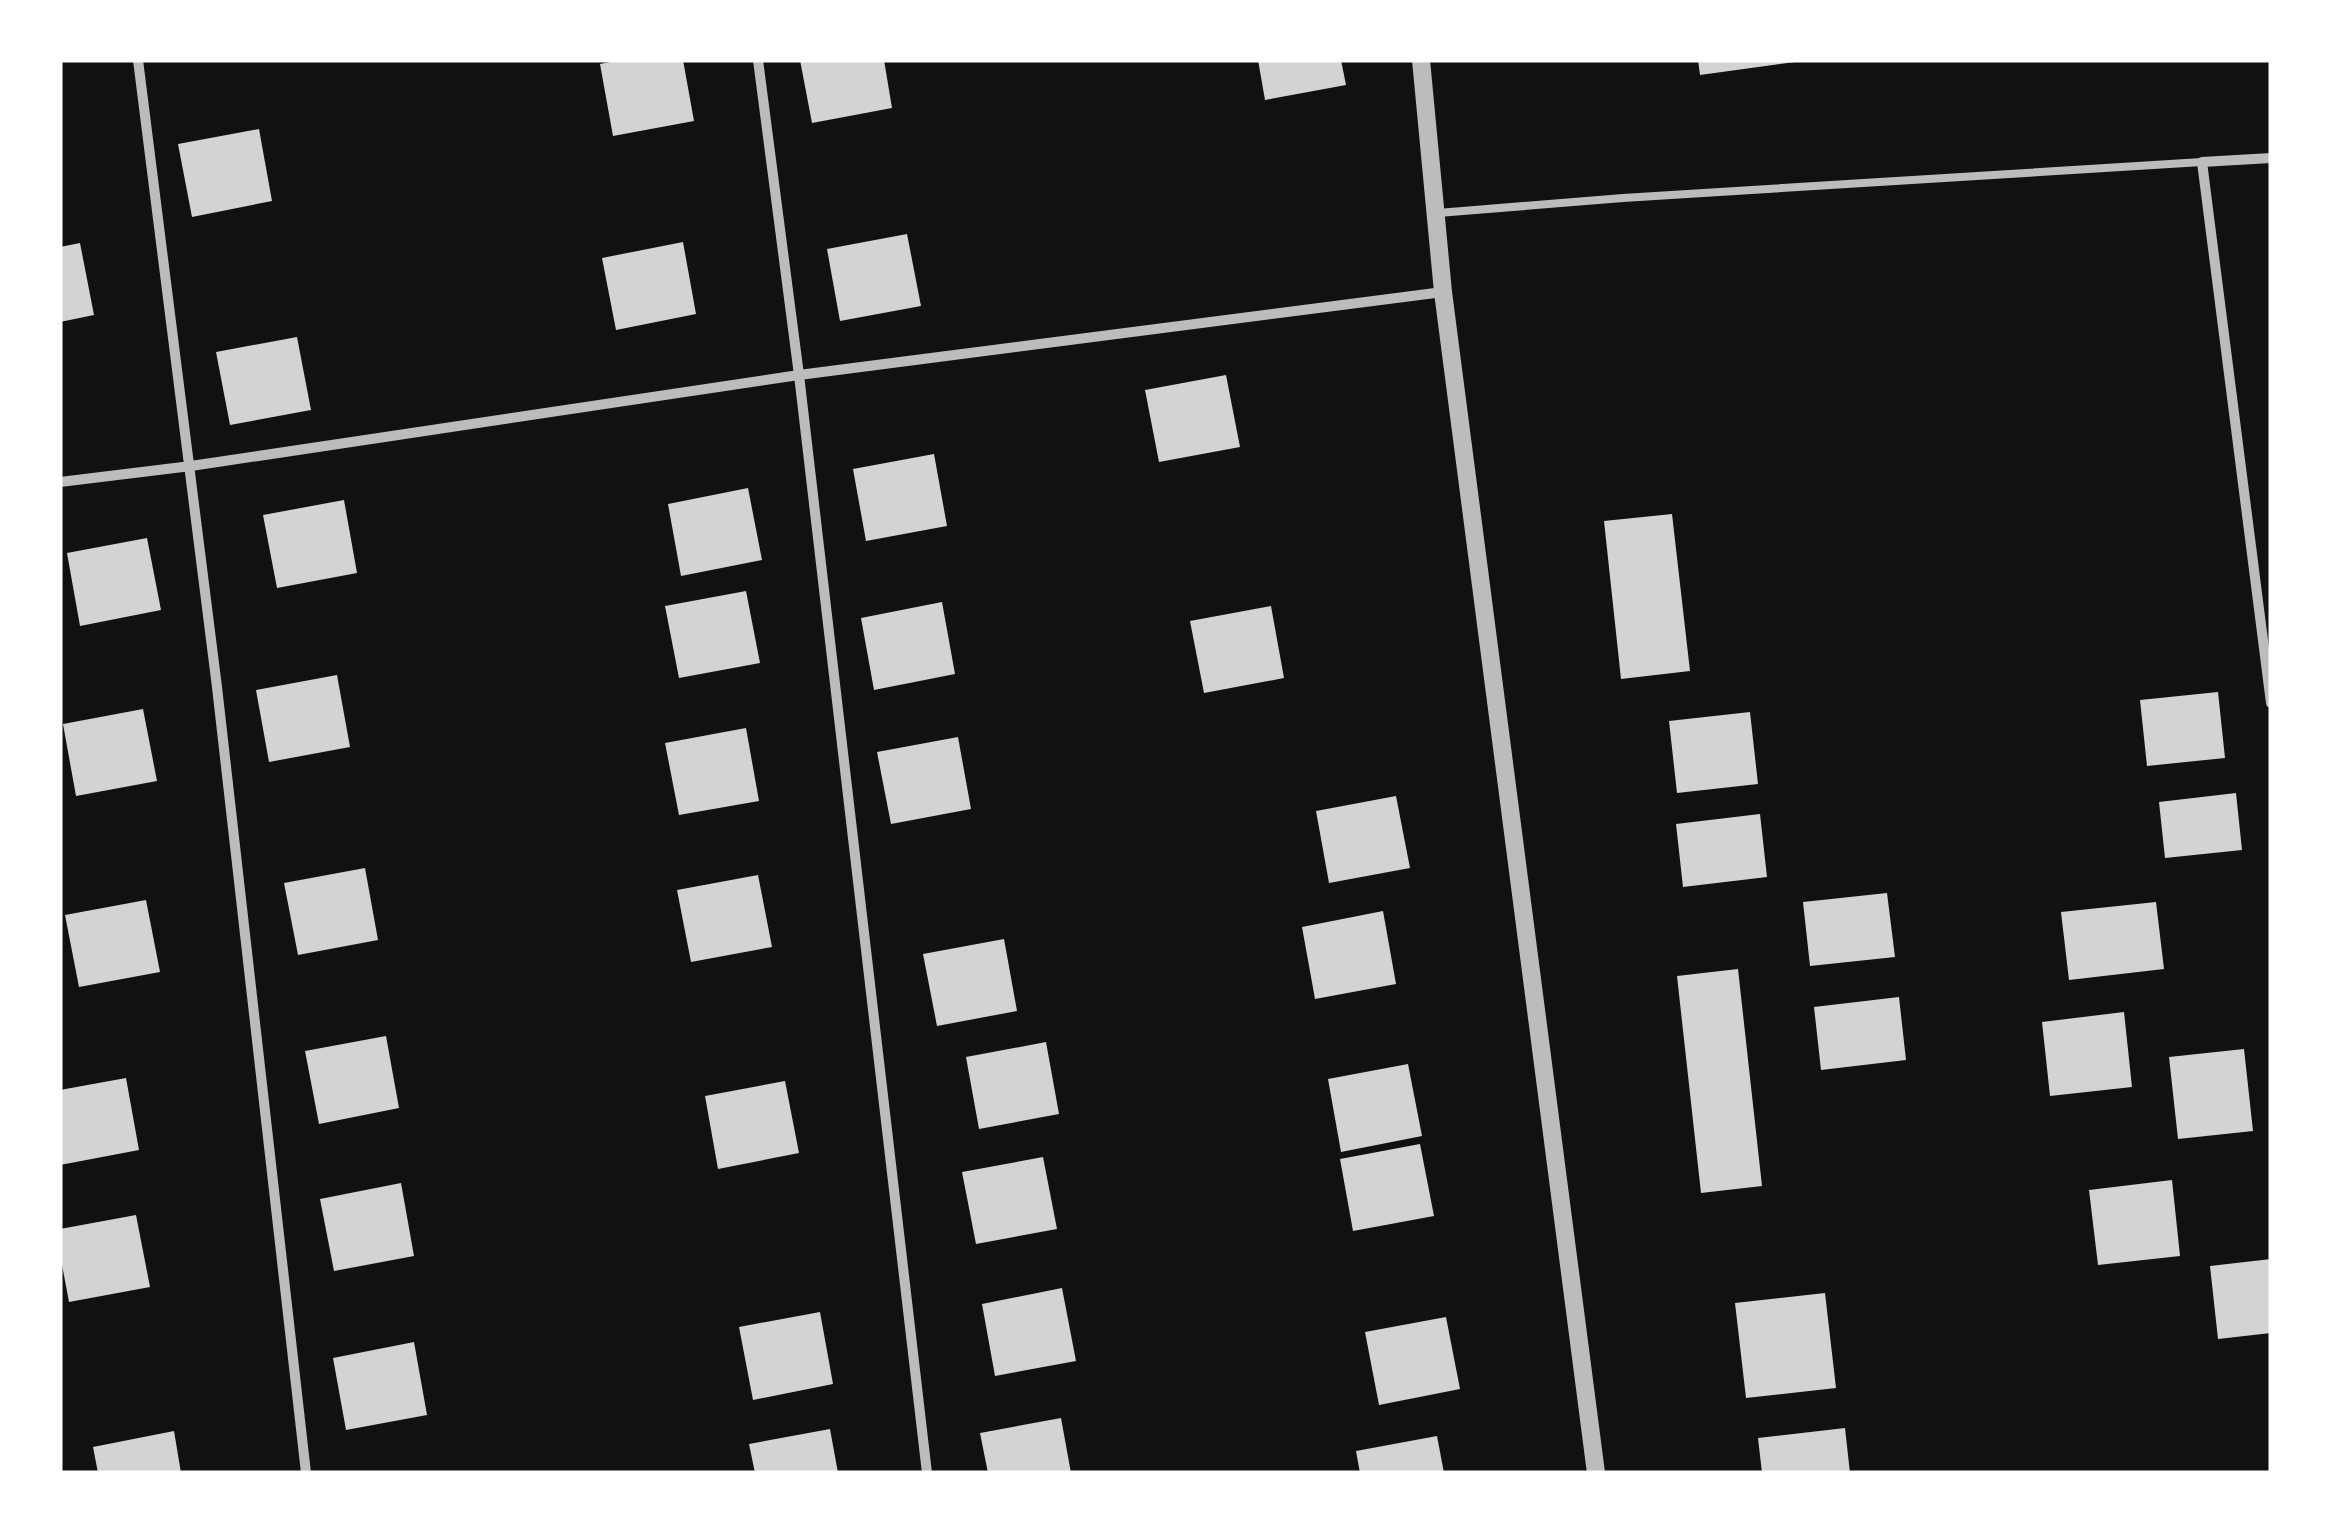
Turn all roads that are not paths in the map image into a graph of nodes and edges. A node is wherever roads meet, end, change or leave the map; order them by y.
1 (138, 60) edge
2 (758, 60) edge
3 (1421, 60) edge
4 (2271, 158) edge
5 (2202, 162) junction
6 (1436, 213) junction
7 (1443, 292) junction
8 (799, 374) junction
9 (191, 466) junction
10 (60, 482) edge
11 (2271, 703) edge
12 (306, 1473) edge
13 (926, 1473) edge
14 (1596, 1473) edge

1 - 9 street
2 - 8 street
3 - 6 street
4 - 5 street
5 - 6 lane
5 - 11 street
6 - 7 street
7 - 8 street
7 - 14 street
8 - 9 street
8 - 13 street
9 - 10 street
9 - 12 street

